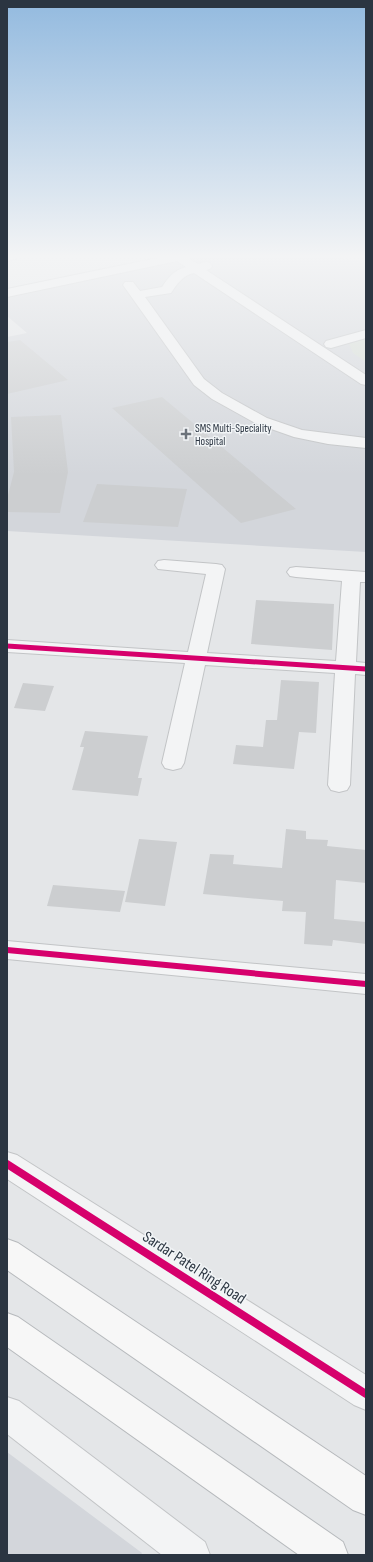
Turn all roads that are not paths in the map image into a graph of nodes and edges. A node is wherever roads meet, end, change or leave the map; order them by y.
1 (161, 329) edge
2 (292, 329) edge
3 (306, 329) edge
4 (366, 334) edge
5 (331, 344) junction
6 (366, 367) edge
7 (366, 381) edge
8 (366, 443) edge
9 (164, 564) dead end
10 (296, 572) dead end
11 (359, 576) edge
12 (7, 646) edge
13 (197, 658) junction
14 (356, 668) edge
15 (173, 763) dead end
16 (339, 785) dead end
17 (7, 950) edge
18 (366, 984) edge
19 (7, 1164) edge
20 (7, 1253) edge
21 (7, 1328) edge
22 (366, 1394) edge
23 (7, 1412) edge
24 (366, 1497) edge
25 (192, 1555) edge
26 (330, 1555) edge

1 - 8 street
2 - 7 street
3 - 5 street
4 - 5 street
5 - 6 street
9 - 13 street
10 - 11 street
11 - 14 street
12 - 13 street
13 - 14 street
13 - 15 street
14 - 16 street
17 - 18 street
19 - 22 street, Sardar Patel Ring Road
20 - 24 main road
21 - 26 main road
23 - 25 street

